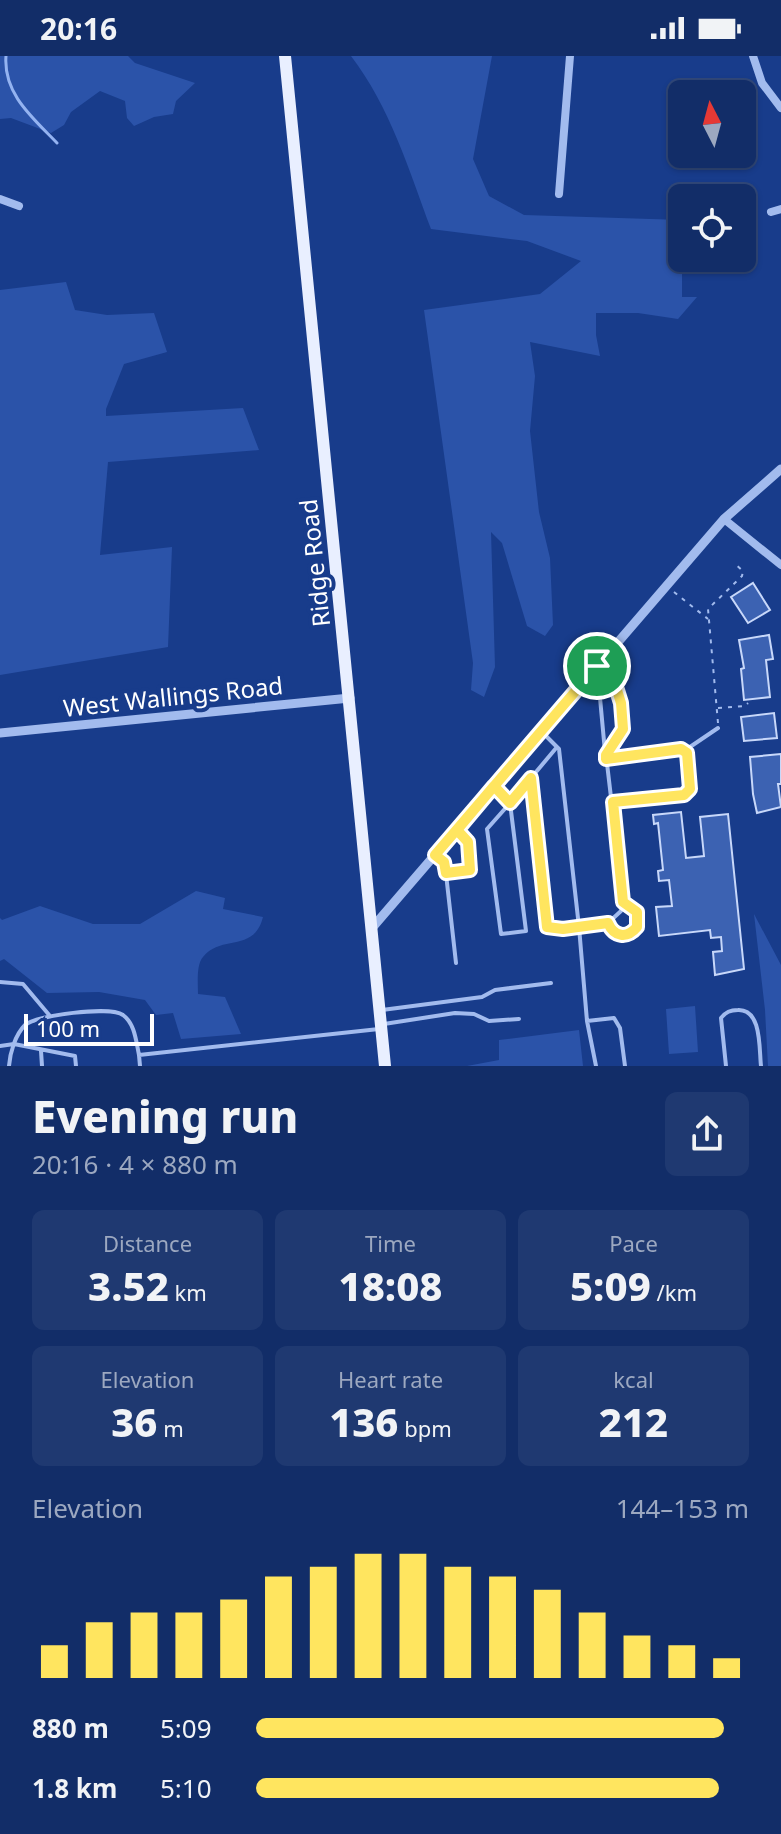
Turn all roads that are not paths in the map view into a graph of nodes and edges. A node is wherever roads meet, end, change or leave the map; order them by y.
1 (285, 56) edge
2 (570, 56) edge
3 (753, 56) edge
4 (781, 108) edge
5 (559, 194) dead end
6 (0, 199) edge
7 (19, 206) dead end
8 (781, 209) edge
9 (771, 212) dead end
10 (781, 469) edge
11 (724, 519) junction
12 (781, 565) edge
13 (597, 666) junction
14 (588, 677) junction
15 (350, 698) junction
16 (718, 728) road end
17 (541, 731) junction
18 (0, 733) edge
19 (557, 747) junction
20 (684, 751) junction
21 (606, 757) junction
22 (531, 778) junction
23 (494, 786) junction
24 (613, 802) junction
25 (510, 803) junction
26 (457, 830) junction
27 (435, 855) junction
28 (446, 873) junction
29 (623, 902) junction
30 (608, 923) junction
31 (579, 927) junction
32 (372, 928) junction
33 (456, 963) dead end
34 (0, 982) edge
35 (551, 983) dead end
36 (380, 1010) junction
37 (51, 1017) junction
38 (519, 1019) dead end
39 (587, 1021) junction
40 (381, 1026) junction
41 (14, 1044) junction
42 (0, 1046) edge
43 (41, 1051) junction
44 (139, 1055) junction
45 (9, 1066) edge
46 (42, 1066) edge
47 (76, 1066) edge
48 (140, 1066) edge
49 (385, 1066) edge
50 (596, 1066) edge
51 (625, 1066) edge
52 (726, 1066) edge
53 (761, 1066) edge

1 - 15 main road, Ridge Road
2 - 5 street
3 - 4 street
6 - 7 street
8 - 9 street
10 - 11 street
11 - 12 street
11 - 13 street
13 - 14 street
13 - 21 lane
14 - 17 street
14 - 21 lane
15 - 18 street, West Wallings Road
15 - 32 main road, Ridge Road
16 - 20 lane
17 - 19 lane
17 - 23 street
19 - 22 lane
19 - 31 lane
20 - 21 lane
20 - 24 lane
21 - 24 lane
22 - 25 lane
22 - 31 lane
23 - 25 lane
23 - 26 street
24 - 29 lane
25 - 25 lane
26 - 27 street
26 - 28 lane
27 - 28 lane
27 - 32 street
28 - 33 lane
29 - 30 lane
29 - 30 lane
30 - 31 lane
31 - 39 lane
32 - 36 main road, Ridge Road
34 - 37 lane
35 - 36 lane
36 - 40 main road, Ridge Road
37 - 41 lane
37 - 44 lane
38 - 40 lane
39 - 50 lane
39 - 51 lane
40 - 44 lane
40 - 49 main road, Ridge Road
41 - 42 lane
41 - 43 lane
41 - 45 lane
43 - 46 lane
43 - 47 lane
44 - 48 lane
52 - 53 lane

